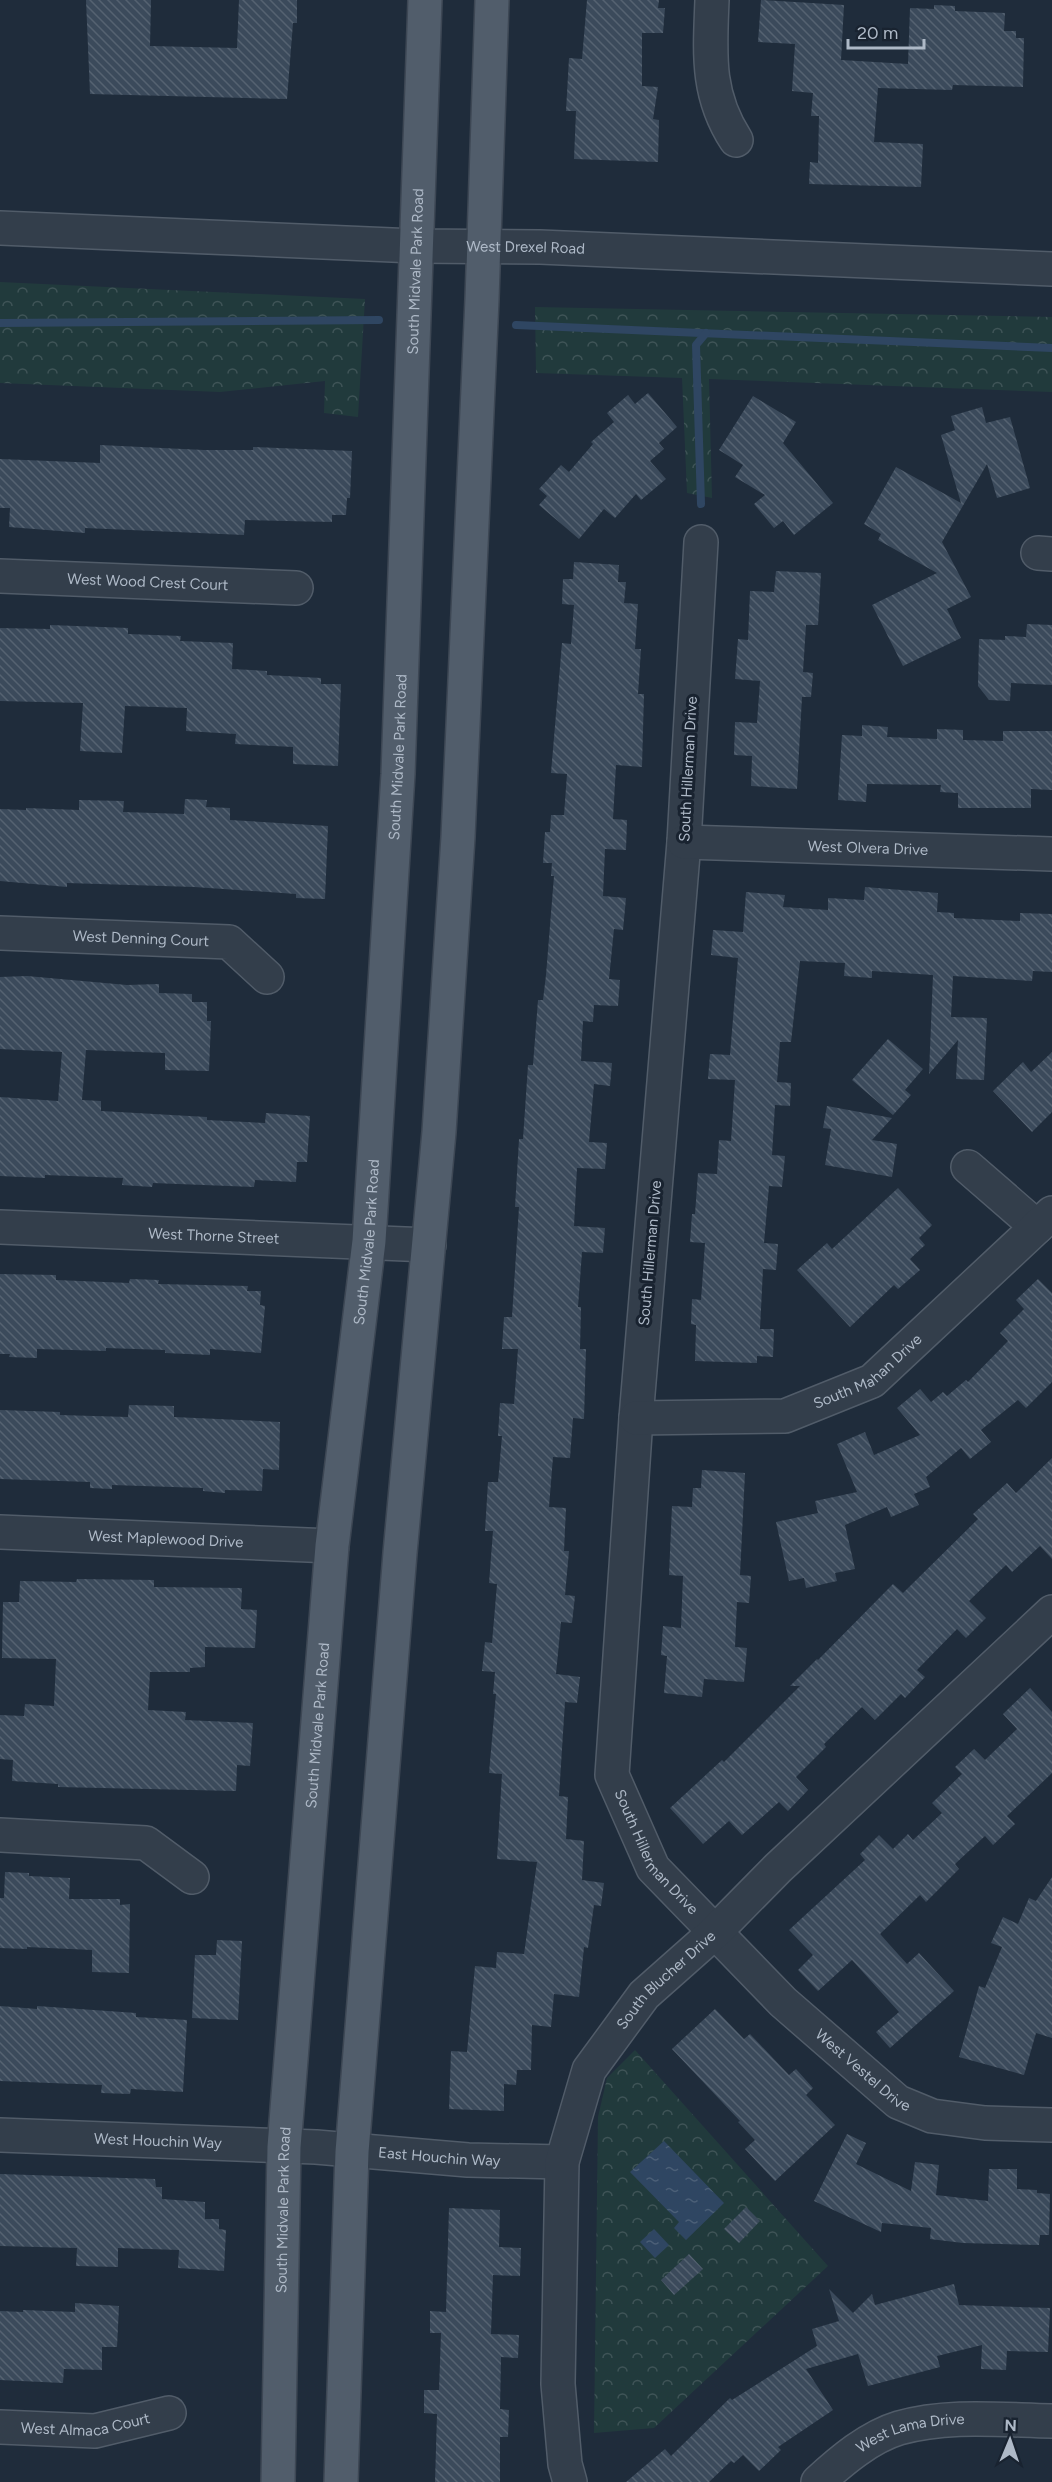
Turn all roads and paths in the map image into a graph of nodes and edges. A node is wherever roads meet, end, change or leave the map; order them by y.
1 (425, 0) edge
2 (492, 0) edge
3 (712, 0) edge
4 (736, 140) dead end
5 (0, 228) edge
6 (484, 245) junction
7 (415, 246) junction
8 (1052, 269) edge
9 (701, 542) dead end
10 (0, 576) edge
11 (296, 588) dead end
12 (684, 842) junction
13 (1052, 854) edge
14 (0, 933) edge
15 (267, 977) dead end
16 (968, 1167) dead end
17 (1044, 1220) edge
18 (0, 1227) edge
19 (369, 1241) junction
20 (429, 1245) junction
21 (636, 1419) junction
22 (0, 1532) edge
23 (332, 1546) junction
24 (1052, 1611) edge
25 (0, 1835) edge
26 (192, 1877) dead end
27 (714, 1933) junction
28 (1052, 2125) edge
29 (0, 2134) edge
30 (300, 2147) junction
31 (352, 2152) junction
32 (562, 2162) junction
33 (169, 2413) dead end
34 (1052, 2421) edge
35 (0, 2427) edge
36 (278, 2482) edge
37 (341, 2482) edge
38 (570, 2482) edge
39 (818, 2482) edge

1 - 7 main road, South Midvale Park Road
2 - 6 main road
3 - 4 street
5 - 7 street, West Drexel Road
6 - 7 street, West Drexel Road
6 - 8 street, West Drexel Road
6 - 20 main road
7 - 19 main road, South Midvale Park Road
9 - 12 street, South Hillerman Drive
10 - 11 street, West Wood Crest Court
12 - 13 street, West Olvera Drive
12 - 21 street, South Hillerman Drive
14 - 15 street, West Denning Court
16 - 17 street
17 - 21 street, South Mahan Drive
18 - 19 street, West Thorne Street
19 - 20 street, West Thorne Street
19 - 23 main road, South Midvale Park Road
20 - 31 main road
21 - 27 street, South Hillerman Drive
22 - 23 street, West Maplewood Drive
23 - 30 main road, South Midvale Park Road
24 - 27 street, South Blucher Drive
25 - 26 street
27 - 28 street, West Vestel Drive
27 - 32 street, South Blucher Drive
29 - 30 street, West Houchin Way
30 - 31 street, East Houchin Way
30 - 36 main road, South Midvale Park Road
31 - 32 street, East Houchin Way
31 - 37 main road
32 - 38 street, South Blucher Drive
33 - 35 street, West Almaca Court
34 - 39 street, West Lama Drive

